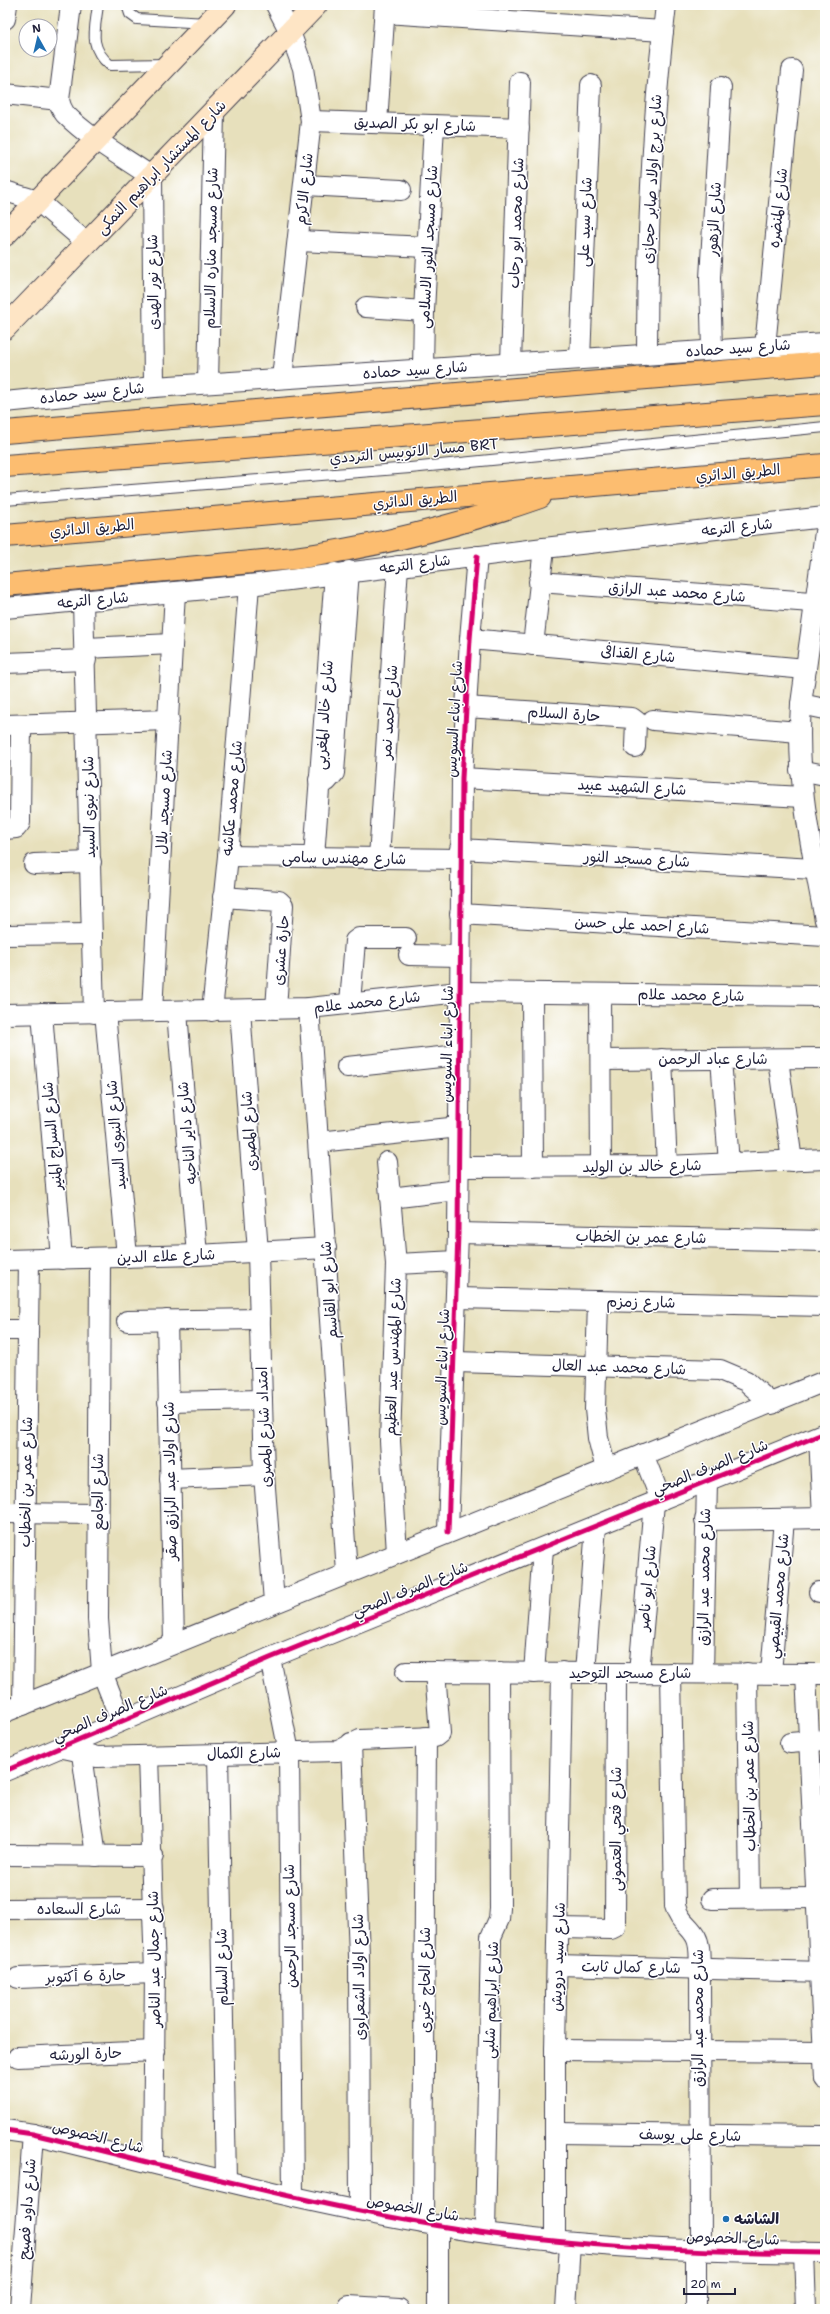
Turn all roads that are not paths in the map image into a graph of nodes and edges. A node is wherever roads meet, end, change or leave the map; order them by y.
1 (7, 5) edge
2 (71, 5) edge
3 (98, 5) edge
4 (127, 5) edge
5 (225, 5) edge
6 (276, 5) edge
7 (316, 5) edge
8 (666, 5) edge
9 (385, 9) edge
10 (5, 19) edge
11 (207, 23) junction
12 (663, 31) junction
13 (290, 32) junction
14 (168, 64) junction
15 (792, 70) dead end
16 (520, 82) dead end
17 (591, 85) dead end
18 (721, 87) dead end
19 (5, 94) edge
20 (59, 100) junction
21 (214, 112) junction
22 (311, 121) junction
23 (377, 123) junction
24 (434, 125) junction
25 (519, 128) junction
26 (97, 139) junction
27 (152, 177) junction
28 (304, 185) junction
29 (400, 190) dead end
30 (5, 191) edge
31 (38, 201) junction
32 (5, 235) edge
33 (299, 240) junction
34 (87, 243) junction
35 (427, 247) junction
36 (366, 307) dead end
37 (424, 311) junction
38 (5, 328) edge
39 (825, 342) edge
40 (765, 347) junction
41 (712, 350) junction
42 (647, 354) junction
43 (580, 359) junction
44 (511, 363) junction
45 (825, 363) edge
46 (423, 369) junction
47 (282, 378) junction
48 (208, 383) junction
49 (154, 387) junction
50 (5, 402) edge
51 (825, 404) edge
52 (825, 427) edge
53 (5, 432) edge
54 (5, 466) edge
55 (825, 466) edge
56 (570, 486) junction
57 (5, 500) edge
58 (825, 518) edge
59 (825, 532) edge
60 (5, 536) edge
61 (544, 548) junction
62 (477, 556) junction
63 (398, 566) junction
64 (342, 572) junction
65 (539, 582) junction
66 (5, 585) edge
67 (249, 585) junction
68 (175, 592) junction
69 (83, 602) junction
70 (820, 603) edge
71 (5, 608) edge
72 (470, 640) junction
73 (172, 644) junction
74 (533, 645) junction
75 (817, 645) edge
76 (86, 654) junction
77 (5, 663) edge
78 (806, 669) junction
79 (801, 704) junction
80 (466, 707) junction
81 (825, 709) edge
82 (169, 720) junction
83 (653, 720) dead end
84 (87, 723) junction
85 (13, 725) edge
86 (799, 732) junction
87 (635, 747) dead end
88 (800, 770) junction
89 (825, 775) edge
90 (462, 778) junction
91 (803, 797) junction
92 (5, 829) edge
93 (818, 848) edge
94 (460, 854) junction
95 (228, 856) junction
96 (314, 857) junction
97 (379, 858) junction
98 (90, 862) junction
99 (34, 864) dead end
100 (814, 869) junction
101 (223, 897) junction
102 (824, 911) edge
103 (460, 914) junction
104 (92, 934) junction
105 (5, 935) edge
106 (825, 936) edge
107 (460, 956) junction
108 (460, 992) junction
109 (532, 993) junction
110 (600, 994) junction
111 (825, 996) edge
112 (350, 1003) junction
113 (309, 1008) junction
114 (276, 1009) junction
115 (240, 1010) junction
116 (212, 1011) junction
117 (152, 1012) junction
118 (177, 1012) junction
119 (42, 1013) junction
120 (100, 1013) junction
121 (5, 1014) edge
122 (459, 1055) junction
123 (825, 1058) edge
124 (721, 1059) junction
125 (778, 1059) junction
126 (601, 1060) junction
127 (662, 1060) junction
128 (347, 1067) dead end
129 (459, 1127) junction
130 (319, 1142) junction
131 (825, 1160) edge
132 (792, 1161) junction
133 (387, 1162) dead end
134 (728, 1164) junction
135 (667, 1166) junction
136 (459, 1167) junction
137 (533, 1167) junction
138 (601, 1168) junction
139 (458, 1190) junction
140 (390, 1198) junction
141 (458, 1233) junction
142 (825, 1241) edge
143 (326, 1248) junction
144 (258, 1252) junction
145 (197, 1255) junction
146 (127, 1257) junction
147 (100, 1258) junction
148 (62, 1259) junction
149 (5, 1260) edge
150 (29, 1260) junction
151 (457, 1261) junction
152 (396, 1264) junction
153 (456, 1298) junction
154 (598, 1301) junction
155 (825, 1306) edge
156 (260, 1319) junction
157 (167, 1320) junction
158 (127, 1321) dead end
159 (5, 1330) edge
160 (28, 1330) junction
161 (455, 1362) junction
162 (596, 1367) junction
163 (825, 1381) edge
164 (262, 1400) junction
165 (168, 1402) junction
166 (772, 1404) junction
167 (822, 1435) edge
168 (643, 1454) junction
169 (606, 1469) junction
170 (264, 1475) junction
171 (170, 1479) junction
172 (707, 1481) junction
173 (657, 1501) junction
174 (5, 1513) edge
175 (26, 1513) junction
176 (98, 1514) junction
177 (824, 1518) edge
178 (784, 1519) junction
179 (705, 1520) junction
180 (596, 1526) junction
181 (448, 1532) junction
182 (543, 1548) junction
183 (398, 1553) junction
184 (347, 1573) junction
185 (274, 1602) junction
186 (174, 1642) junction
187 (270, 1658) junction
188 (102, 1672) junction
189 (406, 1672) dead end
190 (435, 1672) junction
191 (499, 1672) junction
192 (534, 1672) junction
193 (562, 1672) junction
194 (585, 1673) junction
195 (616, 1673) junction
196 (639, 1673) junction
197 (671, 1673) junction
198 (703, 1673) junction
199 (747, 1673) junction
200 (771, 1673) junction
201 (816, 1674) edge
202 (14, 1709) edge
203 (121, 1722) junction
204 (426, 1736) junction
205 (817, 1740) edge
206 (351, 1743) junction
207 (790, 1743) dead end
208 (60, 1748) junction
209 (289, 1752) junction
210 (82, 1754) junction
211 (218, 1754) junction
212 (148, 1756) junction
213 (5, 1771) edge
214 (819, 1817) edge
215 (5, 1855) edge
216 (96, 1856) junction
217 (153, 1856) junction
218 (750, 1898) junction
219 (818, 1898) junction
220 (712, 1899) dead end
221 (154, 1908) junction
222 (5, 1909) edge
223 (559, 1928) junction
224 (557, 1965) junction
225 (700, 1969) junction
226 (823, 1972) edge
227 (155, 1974) junction
228 (18, 1978) dead end
229 (555, 2050) junction
230 (155, 2051) junction
231 (699, 2051) junction
232 (825, 2052) edge
233 (18, 2057) dead end
234 (825, 2079) edge
235 (5, 2130) edge
236 (555, 2133) junction
237 (33, 2134) junction
238 (700, 2135) junction
239 (825, 2136) edge
240 (153, 2163) junction
241 (226, 2180) junction
242 (293, 2196) junction
243 (360, 2211) junction
244 (431, 2224) junction
245 (485, 2232) junction
246 (562, 2242) junction
247 (699, 2250) junction
248 (804, 2252) junction
249 (825, 2253) edge
250 (349, 2306) dead end
251 (19, 2308) edge
252 (399, 2309) edge
253 (438, 2309) edge
254 (566, 2309) edge
255 (696, 2309) edge
256 (806, 2309) edge

1 - 10 street
2 - 20 street
3 - 14 lane
4 - 11 lane
5 - 11 street
6 - 13 street, شارع الاكرم
7 - 13 street, شارع المستشار ابراهيم النمكى
8 - 12 street, شارع برج اولاد صابر حجازى
9 - 12 street
9 - 23 street
11 - 14 street
12 - 42 street, شارع برج اولاد صابر حجازى
13 - 21 street, شارع المستشار ابراهيم النمكى
13 - 22 street, شارع الاكرم
14 - 26 street
15 - 40 street, شارع المنضره
16 - 25 street, شارع محمد ابو رحاب
17 - 43 street, شارع سيد على
18 - 41 street, شارع الزهور
19 - 20 street
20 - 26 street
21 - 27 street, شارع المستشار ابراهيم النمكى
21 - 48 street, شارع مسجد مناره الاسلام
22 - 23 street, شارع ابو بكر الصديق
22 - 28 street, شارع الاكرم
23 - 24 street, شارع ابو بكر الصديق
24 - 25 street, شارع ابو بكر الصديق
24 - 35 street, شارع مسجد النور الاسلامى
25 - 44 street, شارع محمد ابو رحاب
26 - 27 street
26 - 31 street
27 - 34 street, شارع المستشار ابراهيم النمكى
27 - 49 street, شارع نور الهدى
28 - 29 street
28 - 33 street, شارع الاكرم
30 - 31 street
31 - 32 street
31 - 34 street
33 - 35 street
33 - 47 street, شارع الاكرم
34 - 38 street, شارع المستشار ابراهيم النمكى
35 - 37 street, شارع مسجد النور الاسلامى
36 - 37 street
37 - 46 street, شارع مسجد النور الاسلامى
39 - 40 street, شارع سيد حماده
40 - 41 street, شارع سيد حماده
41 - 42 street, شارع سيد حماده
42 - 43 street, شارع سيد حماده
43 - 44 street, شارع سيد حماده
44 - 46 street, شارع سيد حماده
45 - 53 highway
46 - 47 street, شارع سيد حماده
47 - 48 street, شارع سيد حماده
48 - 49 street, شارع سيد حماده
49 - 50 street, شارع سيد حماده
51 - 54 highway
52 - 57 lane, مسار الاتوبيس الترددي BRT
55 - 56 highway, الطريق الدائري
56 - 60 highway, الطريق الدائري
56 - 66 highway
58 - 61 street, شارع الترعه
59 - 70 street
61 - 62 street, شارع الترعه
61 - 65 street
62 - 63 street, شارع الترعه
62 - 72 street, شارع ابناء السويس
63 - 64 street, شارع الترعه
63 - 97 street, شارع احمد نمر
64 - 67 street, شارع الترعه
64 - 96 street, شارع خالد المغربى
65 - 70 street, شارع محمد عبد الرازق
65 - 74 street
67 - 68 street, شارع الترعه
67 - 95 street, شارع محمد عكاشه
68 - 69 street, شارع الترعه
68 - 73 street, شارع مسجد بلال
69 - 71 street, شارع الترعه
69 - 76 street, شارع نبوى السيد
70 - 75 street
72 - 74 street, شارع القذافى
72 - 80 street, شارع ابناء السويس
73 - 76 street
73 - 82 street, شارع مسجد بلال
74 - 78 street, شارع القذافى
75 - 78 street
76 - 77 street
76 - 84 street, شارع نبوى السيد
78 - 79 street
79 - 81 street
79 - 86 street
80 - 87 street, حارة السلام
80 - 90 street, شارع ابناء السويس
82 - 84 street
82 - 117 street, شارع مسجد بلال
83 - 86 street
84 - 85 street
84 - 98 street, شارع نبوى السيد
85 - 92 street
86 - 88 street
88 - 89 street
88 - 91 street
90 - 91 street, شارع الشهيد عبيد
90 - 94 street, شارع ابناء السويس
91 - 93 street
93 - 100 street
94 - 97 street, شارع مهندس سامى
94 - 100 street, شارع مسجد النور
94 - 103 street, شارع ابناء السويس
95 - 96 street, شارع مهندس سامى
95 - 101 street, شارع محمد عكاشه
96 - 97 street, شارع مهندس سامى
98 - 99 street
98 - 104 street, شارع نبوى السيد
100 - 102 street
101 - 114 street, حارة عشرى
101 - 116 street, شارع محمد عكاشه
103 - 106 street, شارع احمد على حسن
103 - 107 street, شارع ابناء السويس
104 - 105 street
104 - 120 street, شارع نبوى السيد
107 - 108 street, شارع ابناء السويس
107 - 112 street
108 - 109 street, شارع محمد علام
108 - 112 street, شارع محمد علام
108 - 122 street, شارع ابناء السويس
109 - 110 street, شارع محمد علام
109 - 137 street
110 - 111 street, شارع محمد علام
110 - 126 street
112 - 113 street, شارع محمد علام
113 - 114 street, شارع محمد علام
113 - 130 street, شارع ابو القاسم
114 - 115 street, شارع محمد علام
115 - 116 street, شارع محمد علام
115 - 144 street, شارع المصرى
116 - 118 street, شارع محمد علام
117 - 118 street, شارع محمد علام
117 - 120 street, شارع محمد علام
118 - 145 street, شارع داير الناحيه
119 - 120 street, شارع محمد علام
119 - 121 street, شارع محمد علام
119 - 148 street, شارع السراج المنير
120 - 146 street, شارع النبوى السيد
122 - 128 street
122 - 129 street, شارع ابناء السويس
123 - 125 street, شارع عباد الرحمن
124 - 125 street, شارع عباد الرحمن
124 - 127 street, شارع عباد الرحمن
124 - 134 street
125 - 132 street
126 - 127 street, شارع عباد الرحمن
126 - 138 street
127 - 135 street
129 - 130 street
129 - 136 street, شارع ابناء السويس
130 - 143 street, شارع ابو القاسم
131 - 132 street, شارع خالد بن الوليد
132 - 134 street, شارع خالد بن الوليد
133 - 140 street, شارع المهندس عبد العظيم
134 - 135 street, شارع خالد بن الوليد
135 - 138 street, شارع خالد بن الوليد
136 - 137 street, شارع خالد بن الوليد
136 - 139 street, شارع ابناء السويس
137 - 138 street, شارع خالد بن الوليد
139 - 140 street
139 - 141 street, شارع ابناء السويس
140 - 152 street, شارع المهندس عبد العظيم
141 - 142 street, شارع عمر بن الخطاب
141 - 151 street, شارع ابناء السويس
143 - 144 street, شارع علاء الدين
143 - 184 street, شارع ابو القاسم
144 - 145 street, شارع علاء الدين
144 - 156 street, امتداد شارع المصرى
145 - 146 street, شارع علاء الدين
146 - 147 street, شارع علاء الدين
147 - 148 street, شارع علاء الدين
147 - 176 street, شارع الجامع
148 - 150 street, شارع علاء الدين
149 - 150 street, شارع علاء الدين
150 - 160 street, شارع عمر بن الخطاب
151 - 152 street
151 - 153 street, شارع ابناء السويس
152 - 183 street, شارع المهندس عبد العظيم
153 - 154 street, شارع زمزم
153 - 161 street, شارع ابناء السويس
154 - 155 street, شارع زمزم
154 - 162 street
156 - 157 street
156 - 164 street, امتداد شارع المصرى
157 - 158 street
157 - 165 street, شارع اولاد عبد الرازق صقر
159 - 160 street
160 - 175 street, شارع عمر بن الخطاب
161 - 162 street, شارع محمد عبد العال
161 - 181 street, شارع ابناء السويس
162 - 166 street, شارع محمد عبد العال
162 - 169 street
163 - 166 street
164 - 165 street
164 - 170 street, امتداد شارع المصرى
165 - 171 street, شارع اولاد عبد الرازق صقر
166 - 168 street
167 - 172 street, شارع الصرف الصحي
167 - 177 street
168 - 169 street
168 - 173 street
169 - 181 street
170 - 171 street
170 - 185 street, امتداد شارع المصرى
171 - 186 street, شارع اولاد عبد الرازق صقر
172 - 173 street, شارع الصرف الصحي
172 - 179 street, شارع محمد عبد الرازق
173 - 180 street, شارع الصرف الصحي
173 - 196 street, شارع ابو ناصر
174 - 175 street
175 - 176 street
175 - 202 street, شارع عمر بن الخطاب
176 - 188 street, شارع الجامع
177 - 178 street
178 - 179 street
178 - 200 street, شارع محمد القبيصي
179 - 198 street, شارع محمد عبد الرازق
180 - 182 street, شارع الصرف الصحي
180 - 194 street
181 - 183 street
182 - 187 street, شارع الصرف الصحي
182 - 192 street
183 - 184 street
184 - 185 street
185 - 186 street
186 - 188 street
187 - 203 street, شارع الصرف الصحي
187 - 209 street, شارع مسجد الرحمن
188 - 202 street
188 - 203 street, شارع الجامع
189 - 190 street, شارع مسجد التوحيد
190 - 191 street, شارع مسجد التوحيد
190 - 204 street
191 - 192 street, شارع مسجد التوحيد
191 - 245 street, شارع ابراهيم شلبى
192 - 193 street, شارع مسجد التوحيد
193 - 194 street, شارع مسجد التوحيد
193 - 223 street, شارع سيد درويش
194 - 195 street, شارع مسجد التوحيد
195 - 196 street, شارع مسجد التوحيد
195 - 223 street, شارع فتحي العتمونى
196 - 197 street, شارع مسجد التوحيد
197 - 198 street, شارع مسجد التوحيد
197 - 225 street, شارع محمد عبد الرازق
198 - 199 street, شارع مسجد التوحيد
199 - 200 street, شارع مسجد التوحيد
199 - 218 street, شارع عمر بن الخطاب
200 - 201 street, شارع مسجد التوحيد
201 - 205 street
203 - 208 street, شارع الصرف الصحي
204 - 206 street, شارع الكمال
204 - 244 street, شارع الحاج خيرى
205 - 207 street
205 - 214 street
206 - 209 street, شارع الكمال
206 - 243 street, شارع اولاد الشعراوى
208 - 210 street, شارع الكمال
208 - 213 street, شارع الصرف الصحي
209 - 211 street, شارع الكمال
209 - 242 street, شارع مسجد الرحمن
210 - 212 street, شارع الكمال
210 - 216 street
211 - 212 street, شارع الكمال
211 - 241 street, شارع السلام
212 - 217 street, شارع جمال عبد الناصر
214 - 219 street
215 - 216 street
216 - 217 street
217 - 221 street, شارع جمال عبد الناصر
218 - 219 street
218 - 220 street
219 - 226 street
221 - 222 street, شارع السعاده
221 - 227 street, شارع جمال عبد الناصر
223 - 224 street, شارع سيد درويش
224 - 225 street, شارع كمال ثابت
224 - 229 street, شارع سيد درويش
225 - 226 street, شارع كمال ثابت
225 - 231 street, شارع محمد عبد الرازق
226 - 232 street
227 - 228 street, حارة 6 أكتوبر
227 - 230 street, شارع جمال عبد الناصر
229 - 231 street
229 - 236 street, شارع سيد درويش
230 - 233 street, حارة الورشه
230 - 240 street, شارع جمال عبد الناصر
231 - 232 street
231 - 238 street, شارع محمد عبد الرازق
232 - 234 street
235 - 237 street, شارع الخصوص
236 - 238 street, شارع على يوسف
236 - 246 street, شارع سيد درويش
237 - 240 street, شارع الخصوص
237 - 251 street, شارع داود فصيح
238 - 239 street, شارع على يوسف
238 - 247 street, شارع محمد عبد الرازق
240 - 241 street, شارع الخصوص
241 - 242 street, شارع الخصوص
242 - 243 street, شارع الخصوص
243 - 244 street, شارع الخصوص
244 - 245 street, شارع الخصوص
244 - 253 street, شارع الحاج خيرى
245 - 246 street, شارع الخصوص
246 - 247 street, شارع الخصوص
246 - 254 street, شارع سيد درويش
247 - 248 street, شارع الخصوص
247 - 255 street, شارع محمد عبد الرازق
248 - 249 street, شارع الخصوص
248 - 256 street
250 - 252 street

